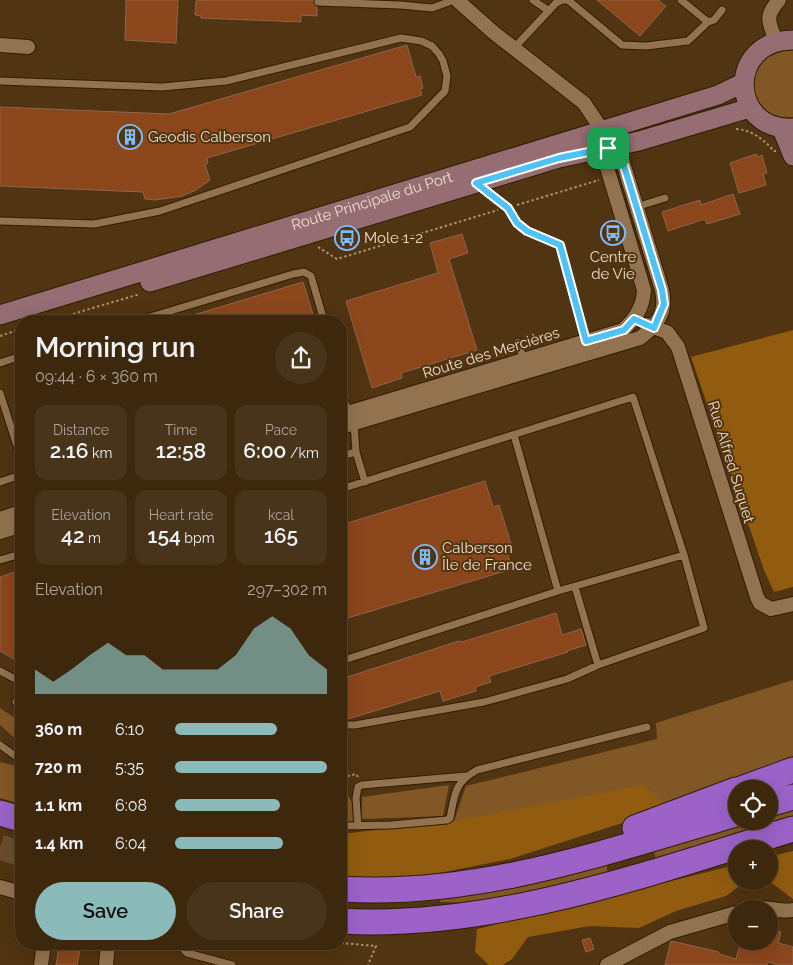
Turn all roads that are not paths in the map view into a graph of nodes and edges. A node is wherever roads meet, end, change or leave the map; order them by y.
1 (455, 0) edge
2 (533, 0) edge
3 (681, 0) edge
4 (779, 0) edge
5 (318, 2) dead end
6 (722, 10) dead end
7 (548, 11) junction
8 (708, 22) junction
9 (784, 41) edge
10 (0, 46) edge
11 (28, 47) dead end
12 (514, 48) junction
13 (0, 81) edge
14 (743, 83) junction
15 (750, 108) junction
16 (788, 129) edge
17 (602, 130) junction
18 (608, 148) junction
19 (793, 156) edge
20 (476, 183) junction
21 (665, 198) dead end
22 (636, 207) junction
23 (0, 221) edge
24 (0, 315) edge
25 (42, 315) edge
26 (157, 315) edge
27 (322, 315) edge
28 (634, 319) junction
29 (15, 323) edge
30 (0, 328) edge
31 (654, 328) junction
32 (586, 341) junction
33 (518, 342) dead end
34 (15, 358) edge
35 (0, 363) edge
36 (525, 366) junction
37 (0, 393) edge
38 (347, 420) edge
39 (514, 435) junction
40 (15, 439) edge
41 (356, 452) junction
42 (347, 454) edge
43 (15, 478) edge
44 (0, 482) edge
45 (365, 482) junction
46 (347, 487) edge
47 (15, 514) edge
48 (0, 519) edge
49 (15, 528) edge
50 (0, 532) edge
51 (684, 555) junction
52 (15, 556) edge
53 (0, 560) edge
54 (575, 587) junction
55 (558, 591) junction
56 (793, 604) edge
57 (347, 659) edge
58 (598, 665) junction
59 (0, 671) edge
60 (15, 679) edge
61 (347, 725) edge
62 (647, 727) dead end
63 (0, 745) edge
64 (15, 756) edge
65 (793, 770) edge
66 (466, 776) junction
67 (766, 780) edge
68 (728, 793) edge
69 (793, 797) edge
70 (778, 801) edge
71 (0, 813) edge
72 (728, 816) edge
73 (15, 817) edge
74 (347, 826) edge
75 (358, 826) junction
76 (793, 829) edge
77 (757, 840) edge
78 (793, 841) edge
79 (778, 844) edge
80 (728, 849) edge
81 (524, 873) junction
82 (0, 886) edge
83 (347, 889) edge
84 (15, 891) edge
85 (793, 910) edge
86 (778, 911) edge
87 (728, 915) edge
88 (347, 921) edge
89 (43, 950) edge
90 (107, 950) edge
91 (184, 950) edge
92 (41, 965) edge
93 (106, 965) edge
94 (232, 965) edge
95 (607, 965) edge

1 - 5 lane
1 - 12 street
2 - 7 lane
3 - 8 lane
4 - 9 street
6 - 8 lane
7 - 8 lane
7 - 12 lane
9 - 14 main road
10 - 11 street
12 - 17 street
13 - 23 lane
14 - 15 main road
14 - 17 main road, Route Principale du Port
15 - 16 main road
15 - 18 main road, Route Principale du Port
16 - 19 main road
17 - 18 street
17 - 24 main road, Route Principale du Port
18 - 20 main road, Route Principale du Port
18 - 22 street
18 - 28 street
20 - 25 main road, Route Principale du Port
20 - 32 lane
21 - 22 lane
22 - 31 street
26 - 27 lane
28 - 31 street, Rue Alfred Suquet
28 - 32 street, Route des Mercières
29 - 30 main road, Route Principale du Port
31 - 36 street, Route des Mercières
31 - 56 street, Rue Alfred Suquet
32 - 36 street, Route des Mercières
33 - 36 lane
34 - 35 lane
36 - 38 street, Route des Mercières
37 - 40 lane
38 - 41 lane
39 - 45 lane
39 - 51 lane
39 - 55 lane
41 - 42 lane
41 - 45 lane
43 - 44 lane
45 - 46 lane
47 - 48 street
49 - 50 street
51 - 54 lane
51 - 58 lane
52 - 53 lane
54 - 55 lane
54 - 58 lane
55 - 57 lane
58 - 61 lane
59 - 60 lane
62 - 66 lane
63 - 64 lane
65 - 67 highway
66 - 75 lane
66 - 75 lane
68 - 81 highway
69 - 70 highway
71 - 73 highway
72 - 81 highway
74 - 75 lane
76 - 77 highway
78 - 79 highway
80 - 88 highway
81 - 83 highway
82 - 84 street
85 - 86 street
87 - 95 street
89 - 92 street
90 - 93 street
91 - 94 lane

